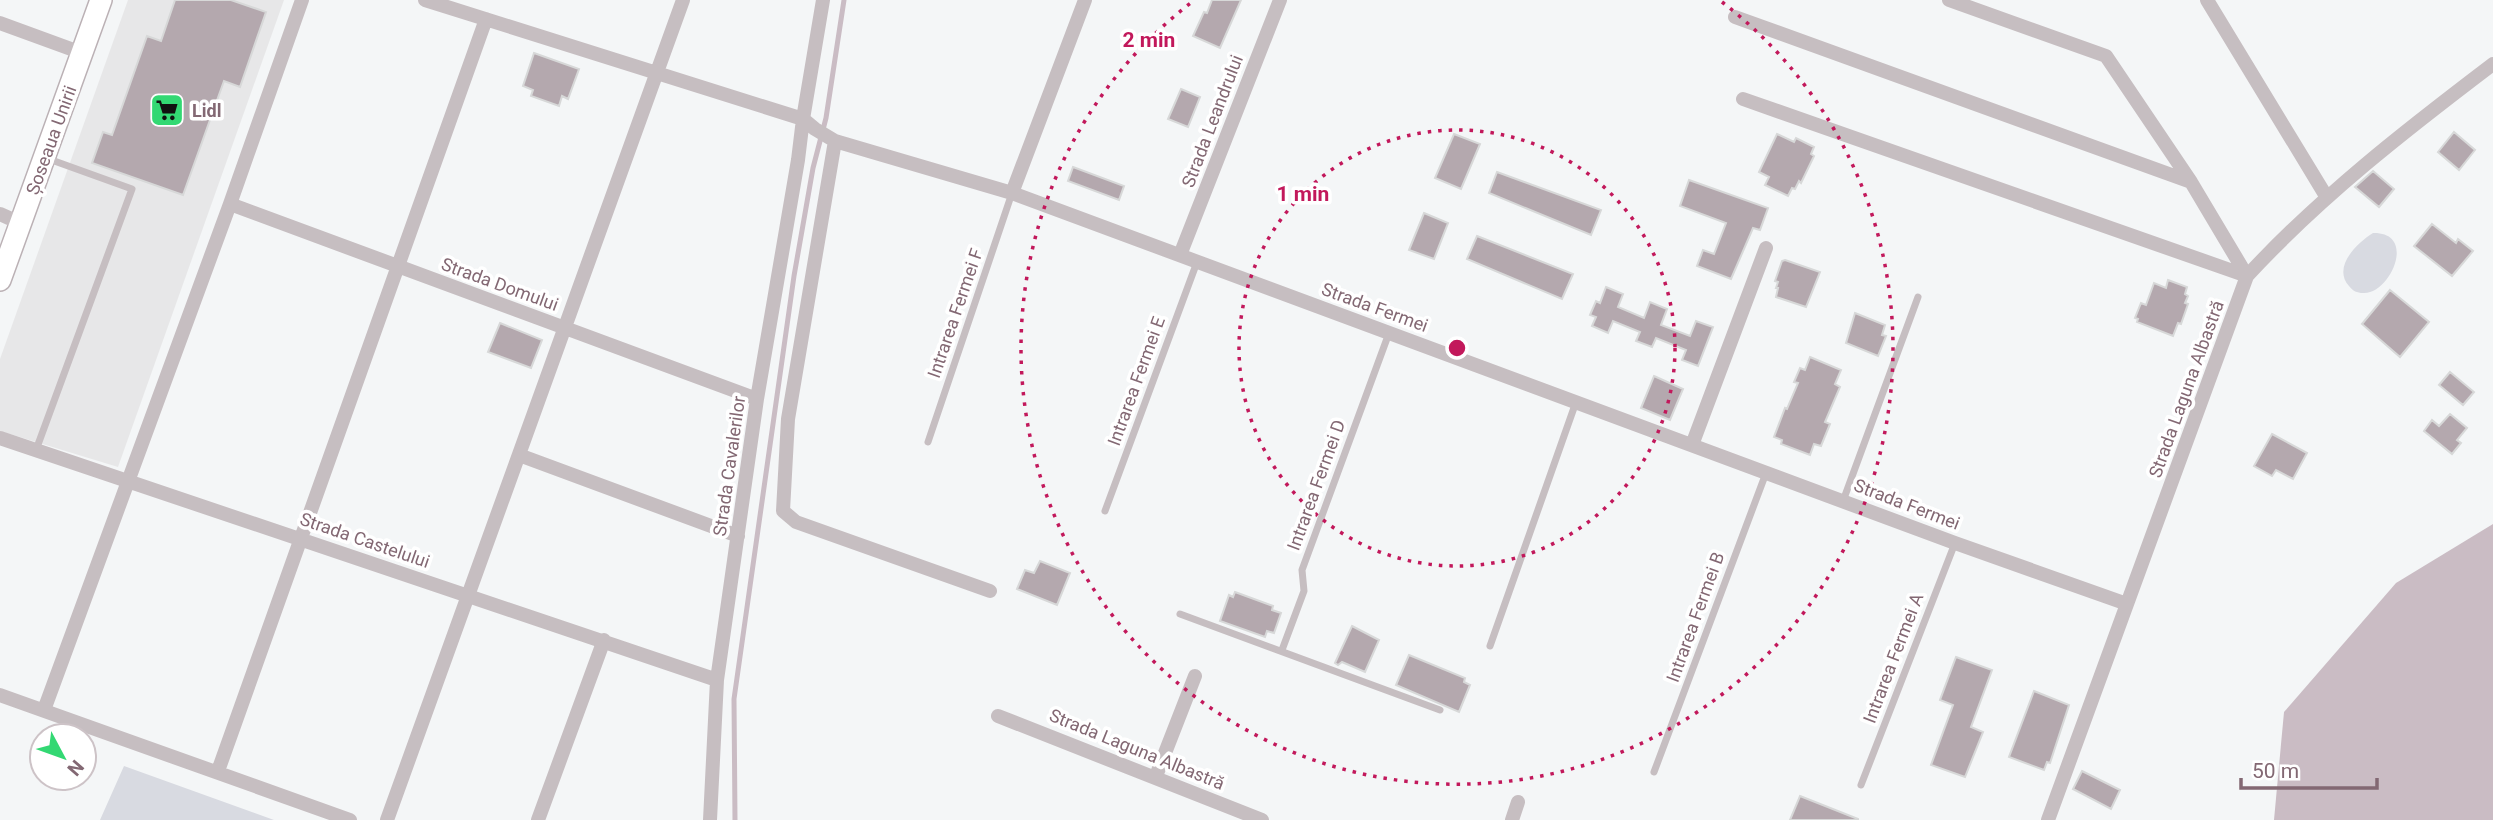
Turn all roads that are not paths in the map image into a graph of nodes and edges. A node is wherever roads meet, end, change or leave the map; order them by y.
1 (102, 0) edge
2 (302, 0) edge
3 (425, 0) edge
4 (683, 0) edge
5 (823, 0) edge
6 (1085, 0) edge
7 (1280, 0) edge
8 (1949, 0) edge
9 (2207, 0) edge
10 (1735, 17) dead end
11 (486, 19) junction
12 (0, 23) edge
13 (82, 53) junction
14 (2493, 64) edge
15 (657, 73) junction
16 (1743, 99) dead end
17 (809, 124) junction
18 (835, 141) junction
19 (45, 158) junction
20 (2191, 183) junction
21 (1012, 193) junction
22 (2326, 196) junction
23 (230, 204) junction
24 (0, 214) edge
25 (20, 223) junction
26 (1766, 248) dead end
27 (1180, 255) junction
28 (1197, 262) junction
29 (398, 266) junction
30 (2248, 276) junction
31 (0, 280) edge
32 (1918, 297) dead end
33 (565, 328) junction
34 (1389, 333) junction
35 (757, 399) junction
36 (1576, 402) junction
37 (0, 438) edge
38 (928, 442) dead end
39 (1692, 445) junction
40 (36, 450) junction
41 (519, 455) junction
42 (1766, 473) junction
43 (127, 481) junction
44 (1843, 500) junction
45 (1105, 511) dead end
46 (738, 536) junction
47 (300, 539) junction
48 (1955, 543) junction
49 (990, 591) dead end
50 (468, 595) junction
51 (2127, 604) junction
52 (1181, 614) dead end
53 (604, 640) junction
54 (1490, 646) dead end
55 (1282, 650) junction
56 (1195, 676) dead end
57 (717, 680) junction
58 (0, 695) edge
59 (44, 710) junction
60 (1440, 710) dead end
61 (998, 716) dead end
62 (218, 771) junction
63 (1654, 772) dead end
64 (1156, 776) junction
65 (1861, 785) dead end
66 (1518, 802) dead end
67 (350, 820) edge
68 (387, 820) edge
69 (538, 820) edge
70 (710, 820) edge
71 (1262, 820) edge
72 (1512, 820) edge
73 (2048, 820) edge

1 - 13 main road, Șoseaua Unirii
2 - 23 street
3 - 11 street, Strada Fermei
4 - 15 street
5 - 17 street
6 - 21 street
7 - 27 street, Strada Leandrului
8 - 20 street
9 - 22 street
10 - 20 street
11 - 15 street, Strada Fermei
11 - 29 street
12 - 13 street
13 - 19 main road, Șoseaua Unirii
14 - 22 street, Strada Laguna Albastră
15 - 17 street, Strada Fermei
15 - 33 street
16 - 30 street
17 - 18 street, Strada Fermei
17 - 35 street, Strada Cavalerilor
18 - 21 street, Strada Fermei
18 - 49 street
19 - 25 main road, Șoseaua Unirii
19 - 40 lane
20 - 30 street
21 - 27 street, Strada Fermei
21 - 38 lane, Intrarea Fermei F
22 - 30 street, Strada Laguna Albastră
23 - 29 street, Strada Domului
23 - 43 street
24 - 25 street
25 - 31 main road, Șoseaua Unirii
26 - 39 street
27 - 28 street, Strada Fermei
28 - 34 street, Strada Fermei
28 - 45 lane, Intrarea Fermei E
29 - 33 street, Strada Domului
29 - 47 street
30 - 51 street, Strada Laguna Albastră
32 - 44 lane
33 - 35 street, Strada Domului
33 - 41 street
34 - 36 street, Strada Fermei
34 - 55 lane, Intrarea Fermei D
35 - 46 street, Strada Cavalerilor
36 - 39 street, Strada Fermei
36 - 54 lane
37 - 40 street, Strada Castelului
39 - 42 street, Strada Fermei
40 - 43 street, Strada Castelului
41 - 46 street
41 - 50 street
42 - 44 street, Strada Fermei
42 - 63 lane, Intrarea Fermei B
43 - 47 street, Strada Castelului
43 - 59 street
44 - 48 street, Strada Fermei
46 - 57 street, Strada Cavalerilor
47 - 50 street, Strada Castelului
47 - 62 street
48 - 51 street, Strada Fermei
48 - 65 lane, Intrarea Fermei A
50 - 53 street, Strada Castelului
50 - 68 street
51 - 73 street, Strada Laguna Albastră
52 - 55 lane
53 - 57 street, Strada Castelului
53 - 69 street
55 - 60 lane
56 - 64 street
57 - 70 street, Strada Cavalerilor
58 - 59 street
59 - 62 street
61 - 64 street, Strada Laguna Albastră
62 - 67 street
64 - 71 street, Strada Laguna Albastră
66 - 72 street

